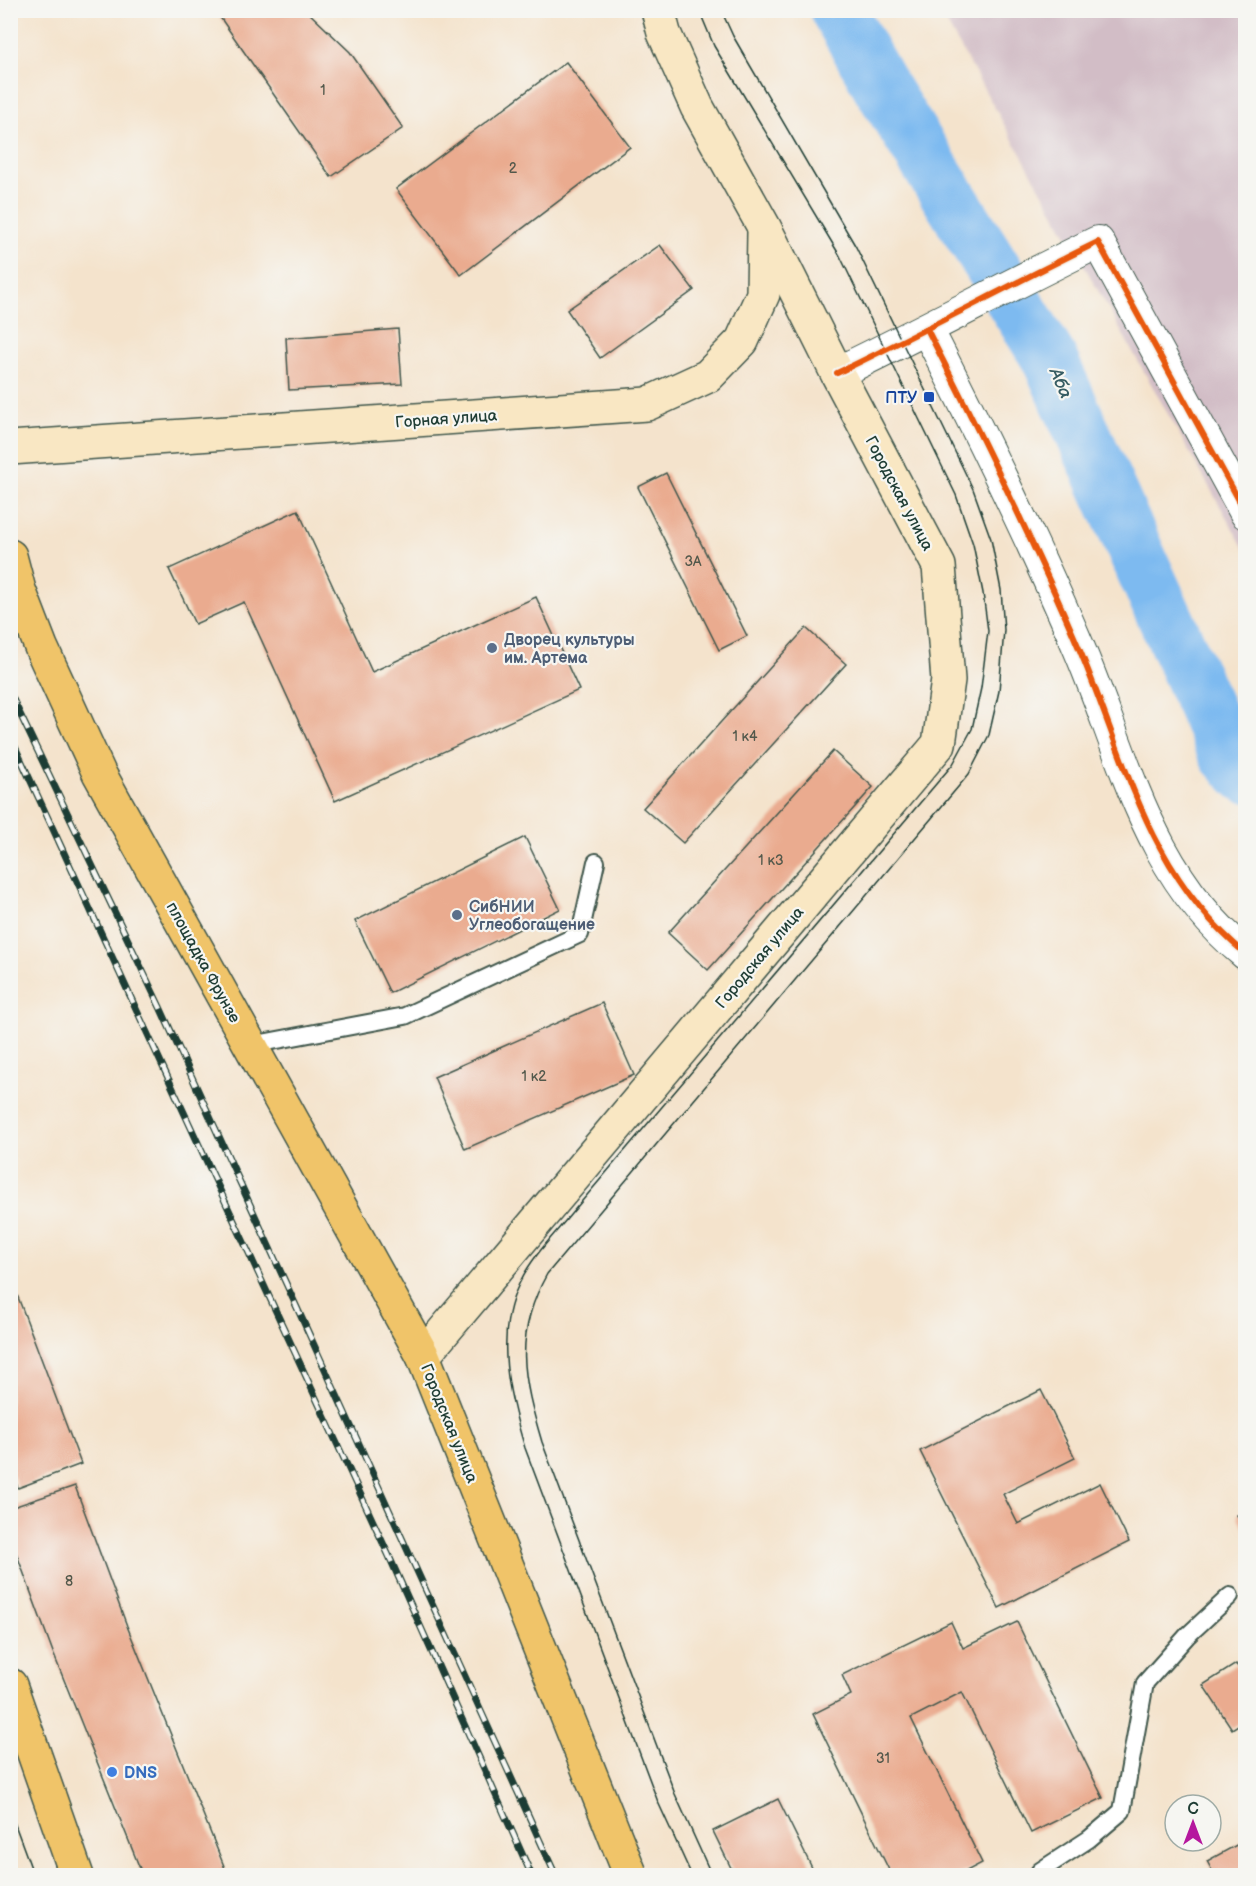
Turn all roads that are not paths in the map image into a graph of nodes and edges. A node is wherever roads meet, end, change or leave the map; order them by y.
1 (658, 10) edge
2 (764, 227) junction
3 (927, 330) junction
4 (837, 373) junction
5 (10, 448) edge
6 (1245, 513) edge
7 (10, 556) edge
8 (596, 862) dead end
9 (1245, 954) edge
10 (250, 1045) junction
11 (423, 1356) junction
12 (1230, 1596) dead end
13 (10, 1685) edge
14 (77, 1875) edge
15 (631, 1875) edge
16 (1037, 1875) edge

1 - 2 main road, Городская улица
2 - 4 main road, Городская улица
2 - 5 main road, Горная улица
3 - 4 street
3 - 6 street
3 - 9 street
4 - 11 main road, Городская улица
7 - 10 main road, площадка Фрунзе
8 - 10 lane
10 - 11 main road, площадка Фрунзе
11 - 15 main road, Городская улица
12 - 16 lane
13 - 14 main road

